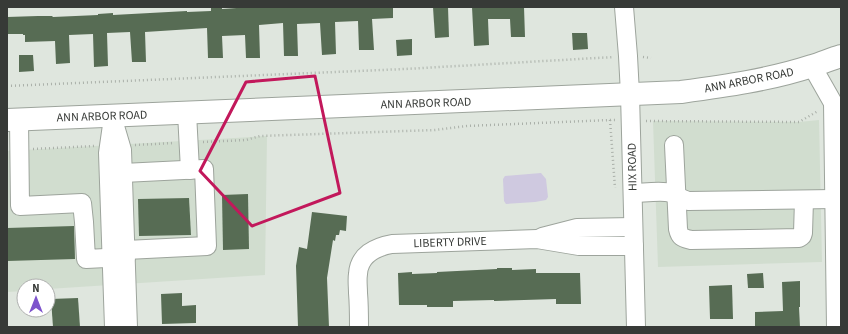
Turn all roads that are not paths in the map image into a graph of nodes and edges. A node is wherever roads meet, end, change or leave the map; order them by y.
1 (624, 7) edge
2 (841, 56) edge
3 (812, 66) junction
4 (630, 94) junction
5 (831, 106) edge
6 (187, 113) junction
7 (112, 116) junction
8 (13, 120) edge
9 (674, 145) dead end
10 (190, 170) junction
11 (118, 172) junction
12 (633, 193) junction
13 (676, 196) junction
14 (834, 199) junction
15 (804, 200) junction
16 (633, 227) junction
17 (537, 239) junction
18 (634, 246) junction
19 (121, 255) junction
20 (114, 327) edge
21 (128, 327) edge
22 (359, 327) edge
23 (636, 327) edge
24 (836, 327) edge

1 - 4 street, HIX ROAD
2 - 3 main road, ANN ARBOR ROAD
3 - 4 main road, ANN ARBOR ROAD
3 - 5 street
4 - 6 main road, ANN ARBOR ROAD
4 - 12 street, HIX ROAD
5 - 14 street
6 - 7 main road, ANN ARBOR ROAD
6 - 10 street
7 - 8 main road, ANN ARBOR ROAD
7 - 11 street
8 - 19 street
9 - 13 street
10 - 11 street
10 - 19 street
11 - 19 street
12 - 13 street
12 - 16 street, HIX ROAD
13 - 15 street
13 - 15 street
14 - 15 street
14 - 24 street
16 - 17 street
16 - 18 street, HIX ROAD
17 - 18 street
17 - 22 street, LIBERTY DRIVE
18 - 23 street, HIX ROAD
19 - 20 street
19 - 21 street

